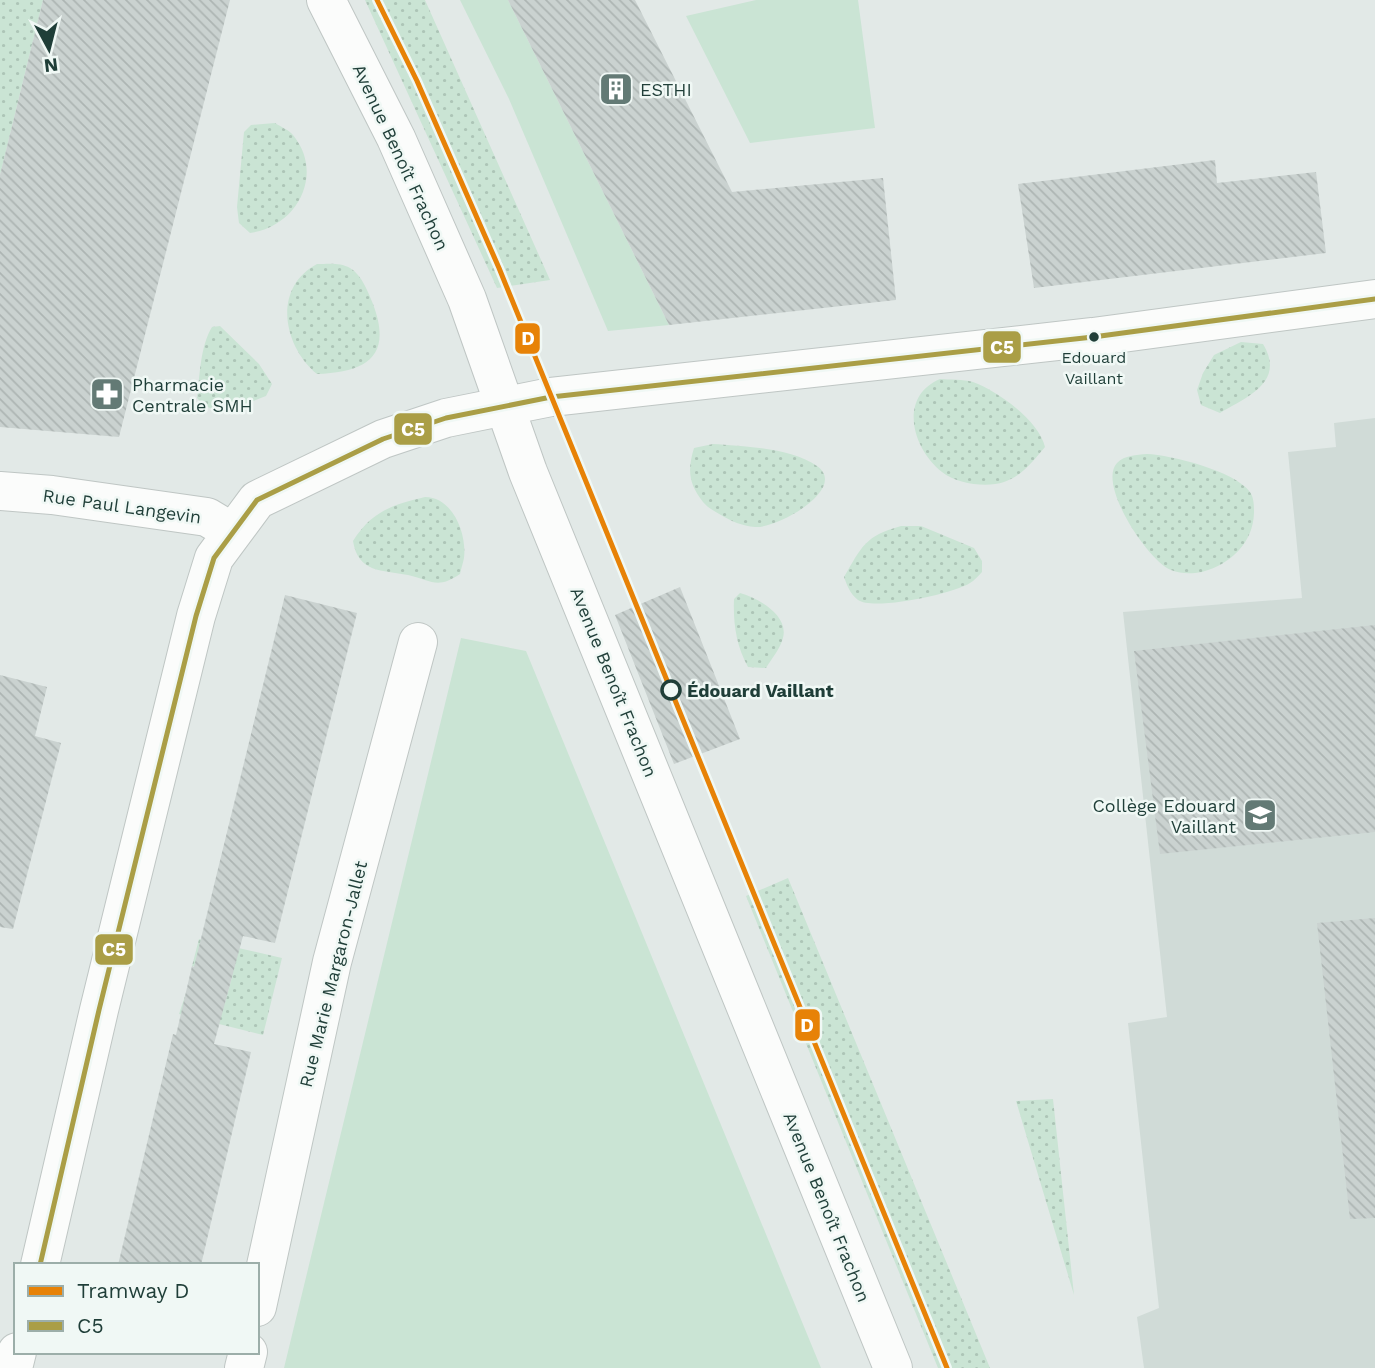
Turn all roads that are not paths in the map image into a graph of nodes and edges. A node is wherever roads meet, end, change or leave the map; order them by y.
1 (327, 0) edge
2 (1375, 299) edge
3 (507, 406) junction
4 (0, 491) edge
5 (232, 532) junction
6 (418, 642) dead end
7 (40, 1263) edge
8 (259, 1298) edge
9 (893, 1368) edge

1 - 3 street, Avenue Benoît Frachon
2 - 3 street
3 - 5 street
3 - 9 street, Avenue Benoît Frachon
4 - 5 street, Rue Paul Langevin
5 - 7 street
6 - 8 street, Rue Marie Margaron-Jallet

